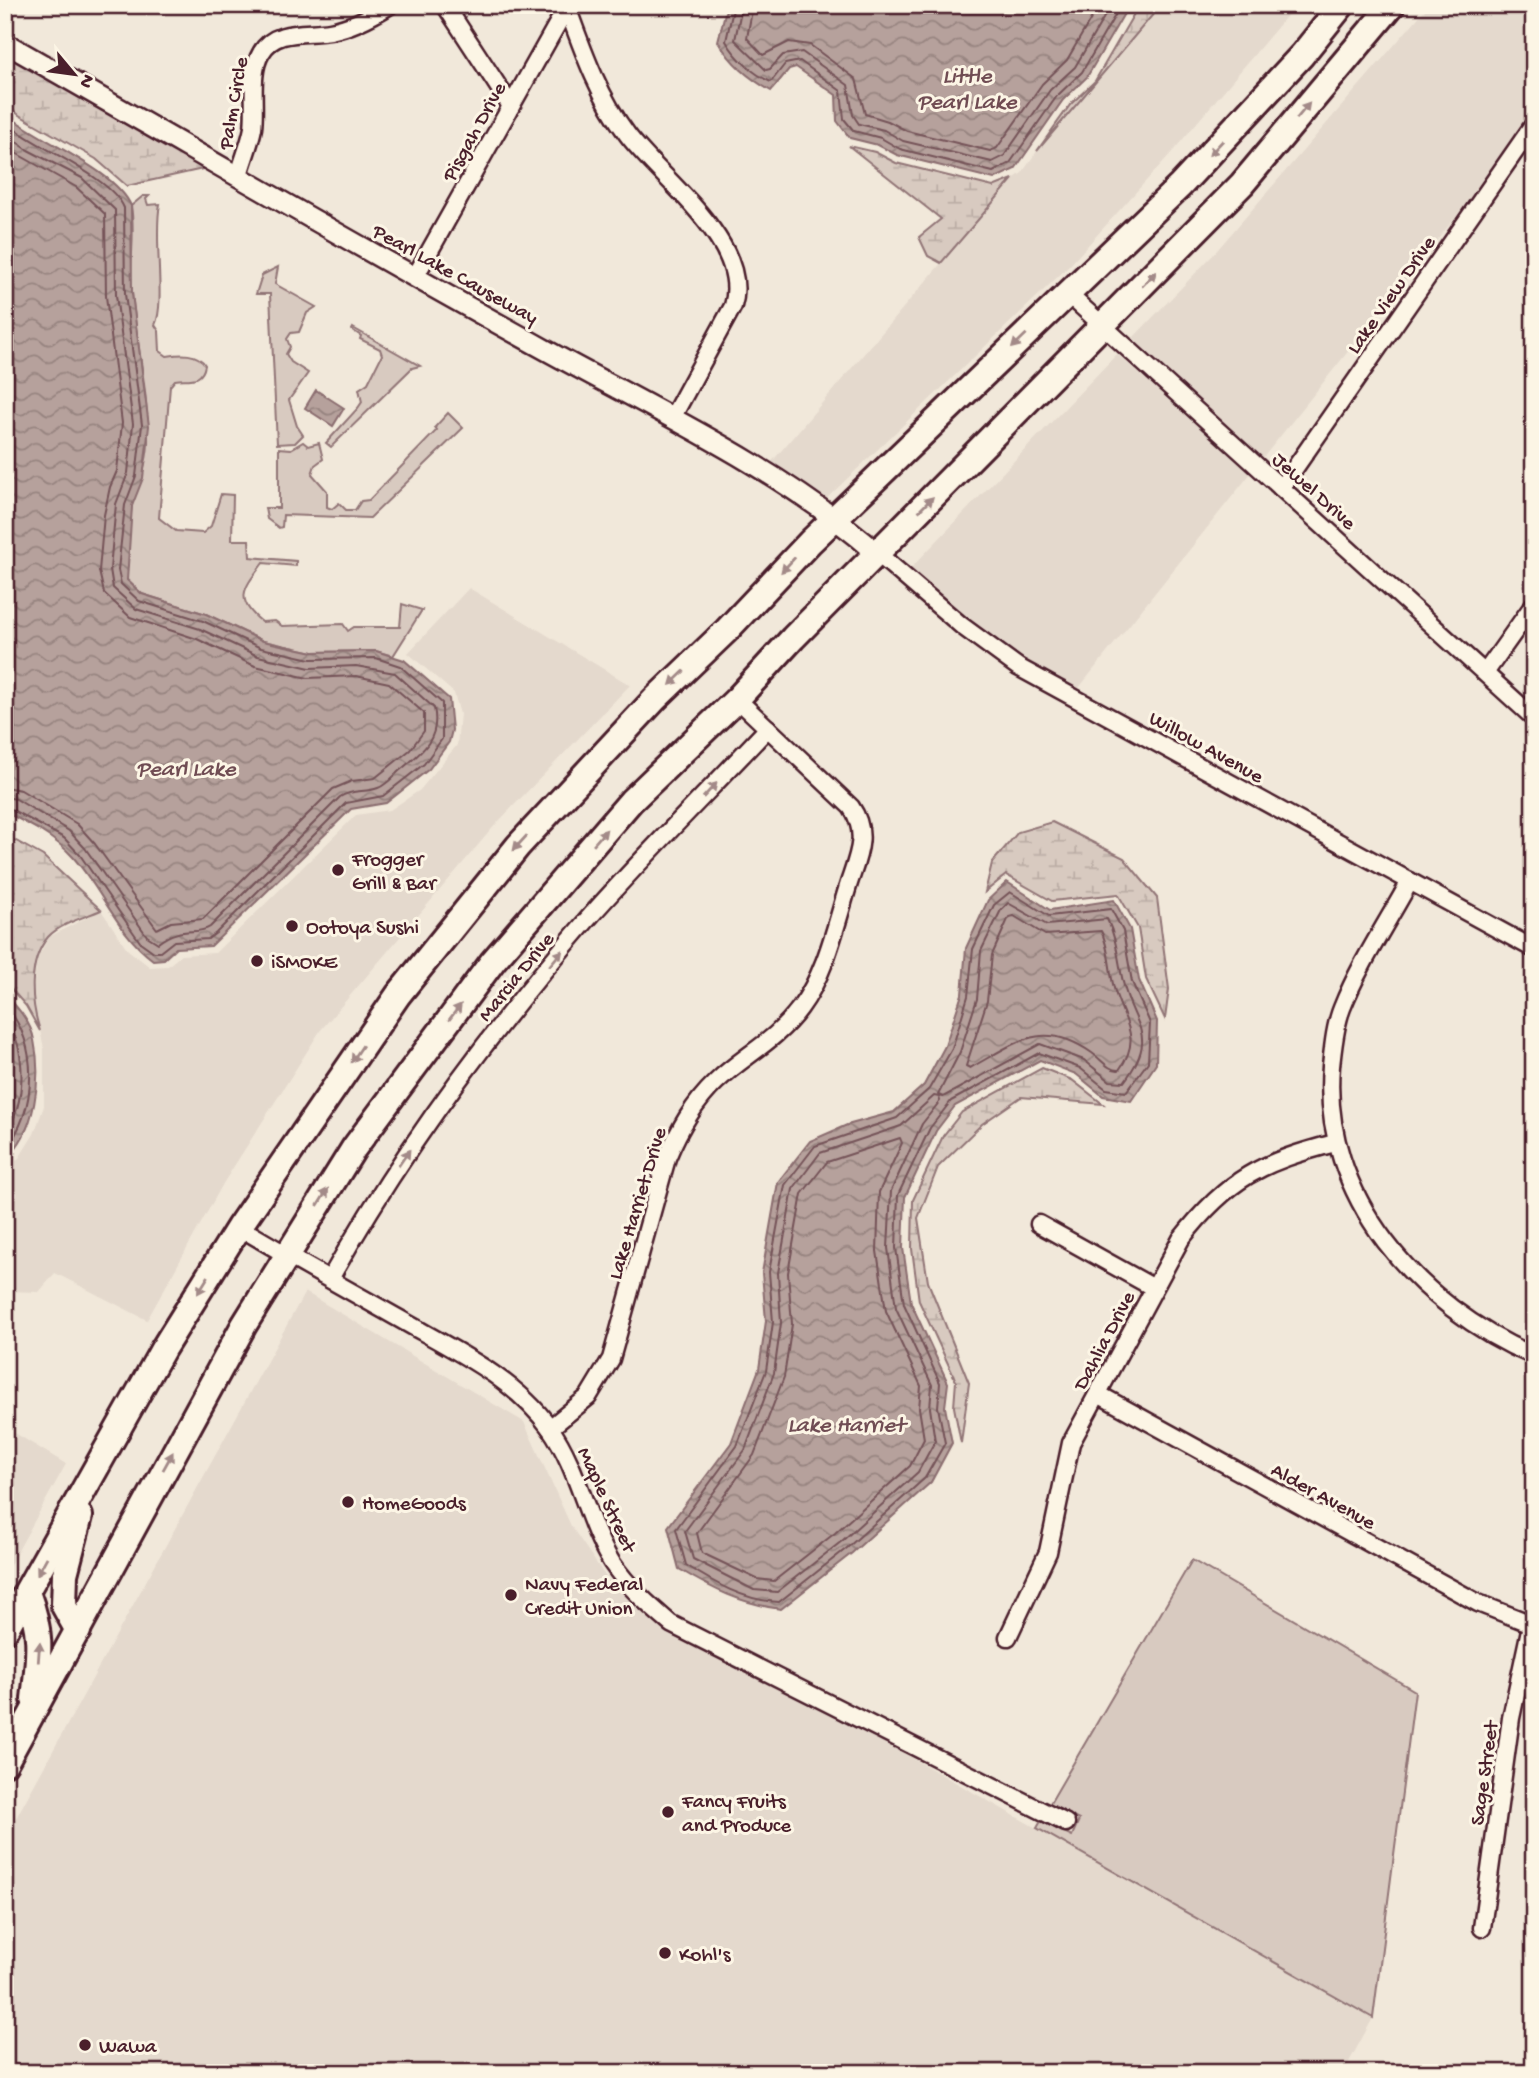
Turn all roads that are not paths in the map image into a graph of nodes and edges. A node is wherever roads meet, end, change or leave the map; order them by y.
1 (390, 5) edge
2 (444, 5) edge
3 (1342, 5) edge
4 (1392, 5) edge
5 (568, 6) edge
6 (5, 43) edge
7 (511, 106) junction
8 (1534, 124) edge
9 (239, 175) junction
10 (415, 277) junction
11 (1068, 294) junction
12 (1101, 327) junction
13 (672, 418) junction
14 (1281, 488) junction
15 (836, 517) junction
16 (877, 553) junction
17 (1534, 604) edge
18 (1485, 673) junction
19 (737, 699) junction
20 (1534, 718) edge
21 (768, 728) junction
22 (1410, 881) junction
23 (1534, 950) edge
24 (1335, 1143) junction
25 (1039, 1224) dead end
26 (239, 1227) junction
27 (286, 1255) junction
28 (330, 1279) junction
29 (1154, 1288) junction
30 (1534, 1356) edge
31 (1098, 1394) junction
32 (550, 1428) junction
33 (87, 1485) junction
34 (27, 1591) junction
35 (1532, 1625) edge
36 (5, 1630) edge
37 (78, 1631) junction
38 (1008, 1637) dead end
39 (33, 1713) junction
40 (5, 1763) edge
41 (1066, 1824) dead end
42 (1482, 1928) dead end

1 - 9 street, Palm Circle
2 - 7 street
3 -> 11 main road
12 -> 4 main road
5 - 7 street, Pisgah Drive
5 - 13 street
6 - 9 street, Pearl Lake Causeway
7 - 10 street, Pisgah Drive
8 - 14 street, Lake View Drive
9 - 10 street, Pearl Lake Causeway
10 - 13 street, Pearl Lake Causeway
11 - 12 street, Jewel Drive
11 -> 15 main road
12 - 14 street, Jewel Drive
16 -> 12 main road
13 - 15 street, Pearl Lake Causeway
14 - 18 street, Jewel Drive
15 - 16 street, Pearl Lake Causeway
15 -> 26 main road
16 - 19 main road
16 - 22 street, Willow Avenue
17 - 18 street
18 - 20 street, Jewel Drive
19 - 21 street, Lake Harriet Drive
27 -> 19 main road
28 -> 21 street, Marcia Drive
21 - 32 street, Lake Harriet Drive
22 - 23 street, Willow Avenue
22 - 24 street
24 - 29 street, Dahlia Drive
24 - 30 street
25 - 29 street
26 - 27 street, Maple Street
26 -> 33 main road
27 - 28 street, Maple Street
37 -> 27 main road
28 - 32 street, Maple Street
29 - 31 street, Dahlia Drive
31 - 35 street, Alder Avenue
31 - 38 street, Dahlia Drive
32 - 41 street, Maple Street
33 -> 34 main road
33 - 37 main road
34 - 36 main road
39 -> 34 main road
35 - 42 street, Sage Street
37 - 39 main road
39 - 40 main road

